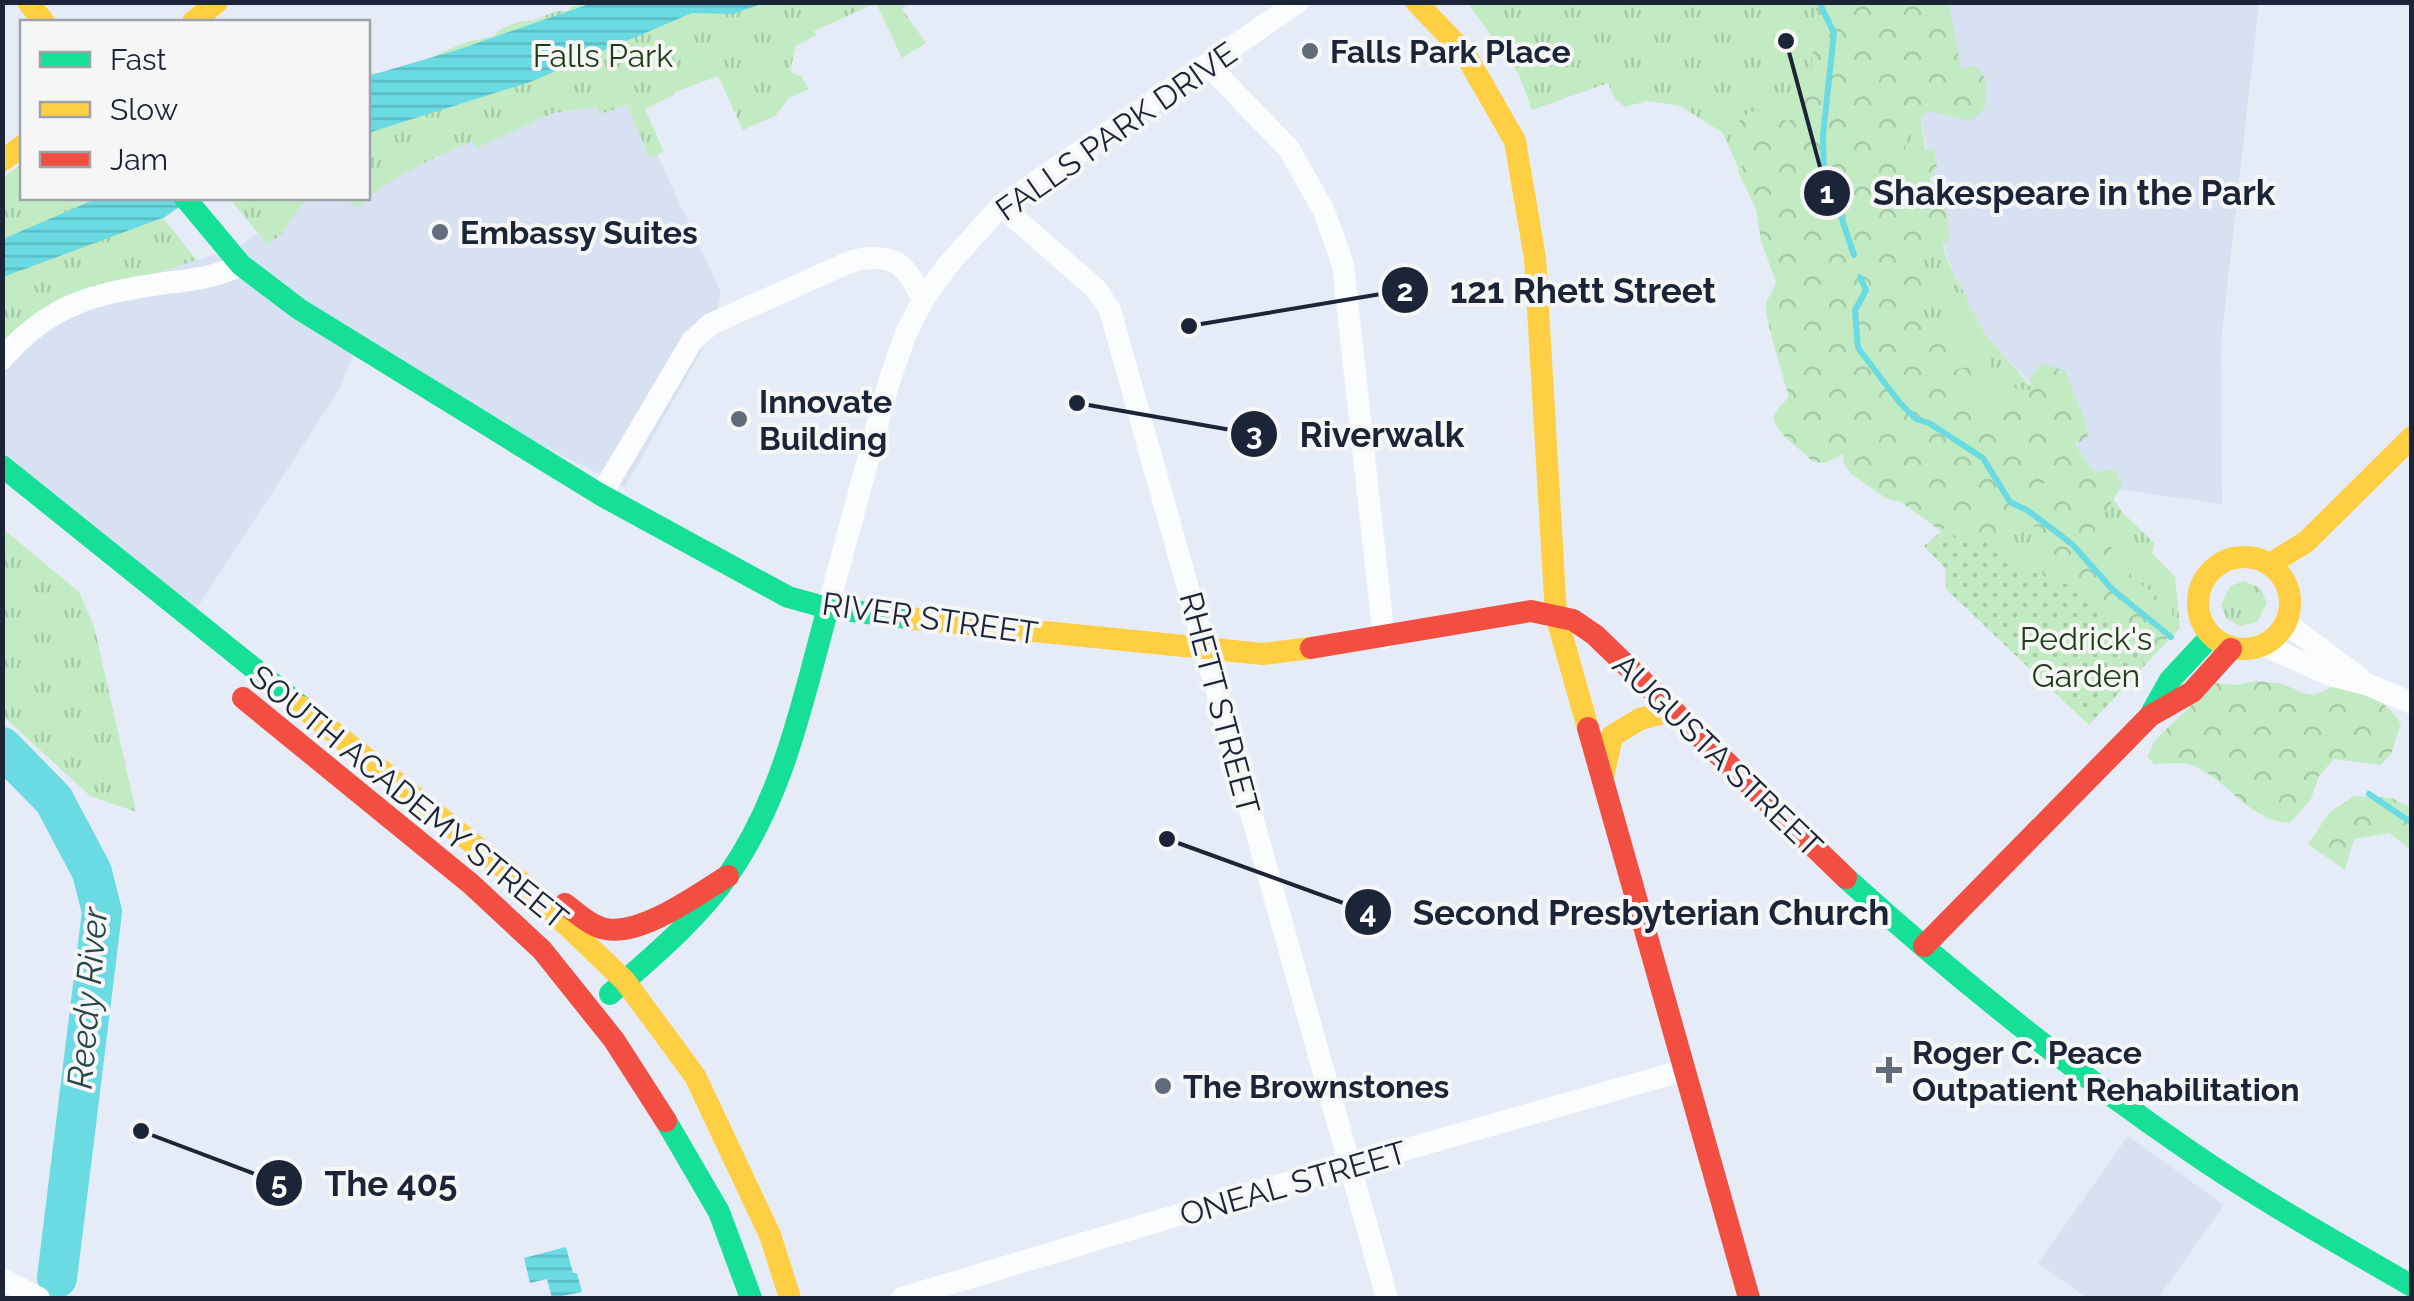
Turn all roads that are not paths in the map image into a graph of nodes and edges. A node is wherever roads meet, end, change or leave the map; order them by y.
1 (217, 2) edge
2 (1298, 2) edge
3 (1416, 2) edge
4 (195, 20) edge
5 (1209, 66) junction
6 (187, 200) edge
7 (1002, 206) junction
8 (241, 265) junction
9 (923, 300) junction
10 (2, 359) edge
11 (2412, 437) edge
12 (2, 466) edge
13 (601, 495) junction
14 (2306, 542) junction
15 (2270, 564) junction
16 (2290, 594) junction
17 (828, 608) junction
18 (1556, 614) junction
19 (2286, 623) junction
20 (1384, 638) junction
21 (2221, 642) junction
22 (2263, 645) junction
23 (1207, 651) junction
24 (225, 682) dead end
25 (2366, 684) junction
26 (2412, 703) edge
27 (1674, 710) junction
28 (1602, 782) junction
29 (728, 876) junction
30 (526, 886) junction
31 (1924, 946) junction
32 (625, 981) junction
33 (591, 1011) junction
34 (1685, 1070) junction
35 (1350, 1168) junction
36 (2, 1279) edge
37 (2412, 1286) edge
38 (39, 1298) edge
39 (751, 1298) edge
40 (790, 1298) edge
41 (902, 1298) edge
42 (1387, 1298) edge
43 (1749, 1298) edge

1 - 4 main road
2 - 5 street, FALLS PARK DRIVE
3 - 18 main road
5 - 7 street, FALLS PARK DRIVE
5 - 20 street
6 - 8 main road, RIVER STREET
7 - 9 street, FALLS PARK DRIVE
7 - 23 street, RHETT STREET
8 - 10 street
8 - 13 main road, RIVER STREET
9 - 13 street
9 - 17 street, FALLS PARK DRIVE
11 - 14 main road
12 - 30 main road, SOUTH ACADEMY STREET
13 - 17 main road, RIVER STREET
14 - 15 main road
14 - 16 main road
15 - 16 main road
15 - 21 main road
16 - 19 main road
17 - 23 main road, RIVER STREET
17 - 29 main road, FALLS PARK DRIVE
18 - 20 main road, RIVER STREET
18 - 27 main road, AUGUSTA STREET
18 - 28 main road
19 - 22 main road
19 - 25 street
20 - 23 main road, RIVER STREET
21 - 22 main road
21 - 31 main road
22 - 25 street
23 - 35 street, RHETT STREET
24 - 33 main road, SOUTH ACADEMY STREET
25 - 26 street
27 - 28 main road
27 - 31 main road, AUGUSTA STREET
28 - 34 main road
29 - 30 main road
29 - 32 main road, FALLS PARK DRIVE
30 - 32 main road, SOUTH ACADEMY STREET
31 - 37 main road, AUGUSTA STREET
32 - 33 main road, FALLS PARK DRIVE
32 - 40 main road, SOUTH ACADEMY STREET
33 - 39 main road, SOUTH ACADEMY STREET
34 - 35 street, ONEAL STREET
34 - 43 main road
35 - 41 street, ONEAL STREET
35 - 42 street, RHETT STREET
36 - 38 street

